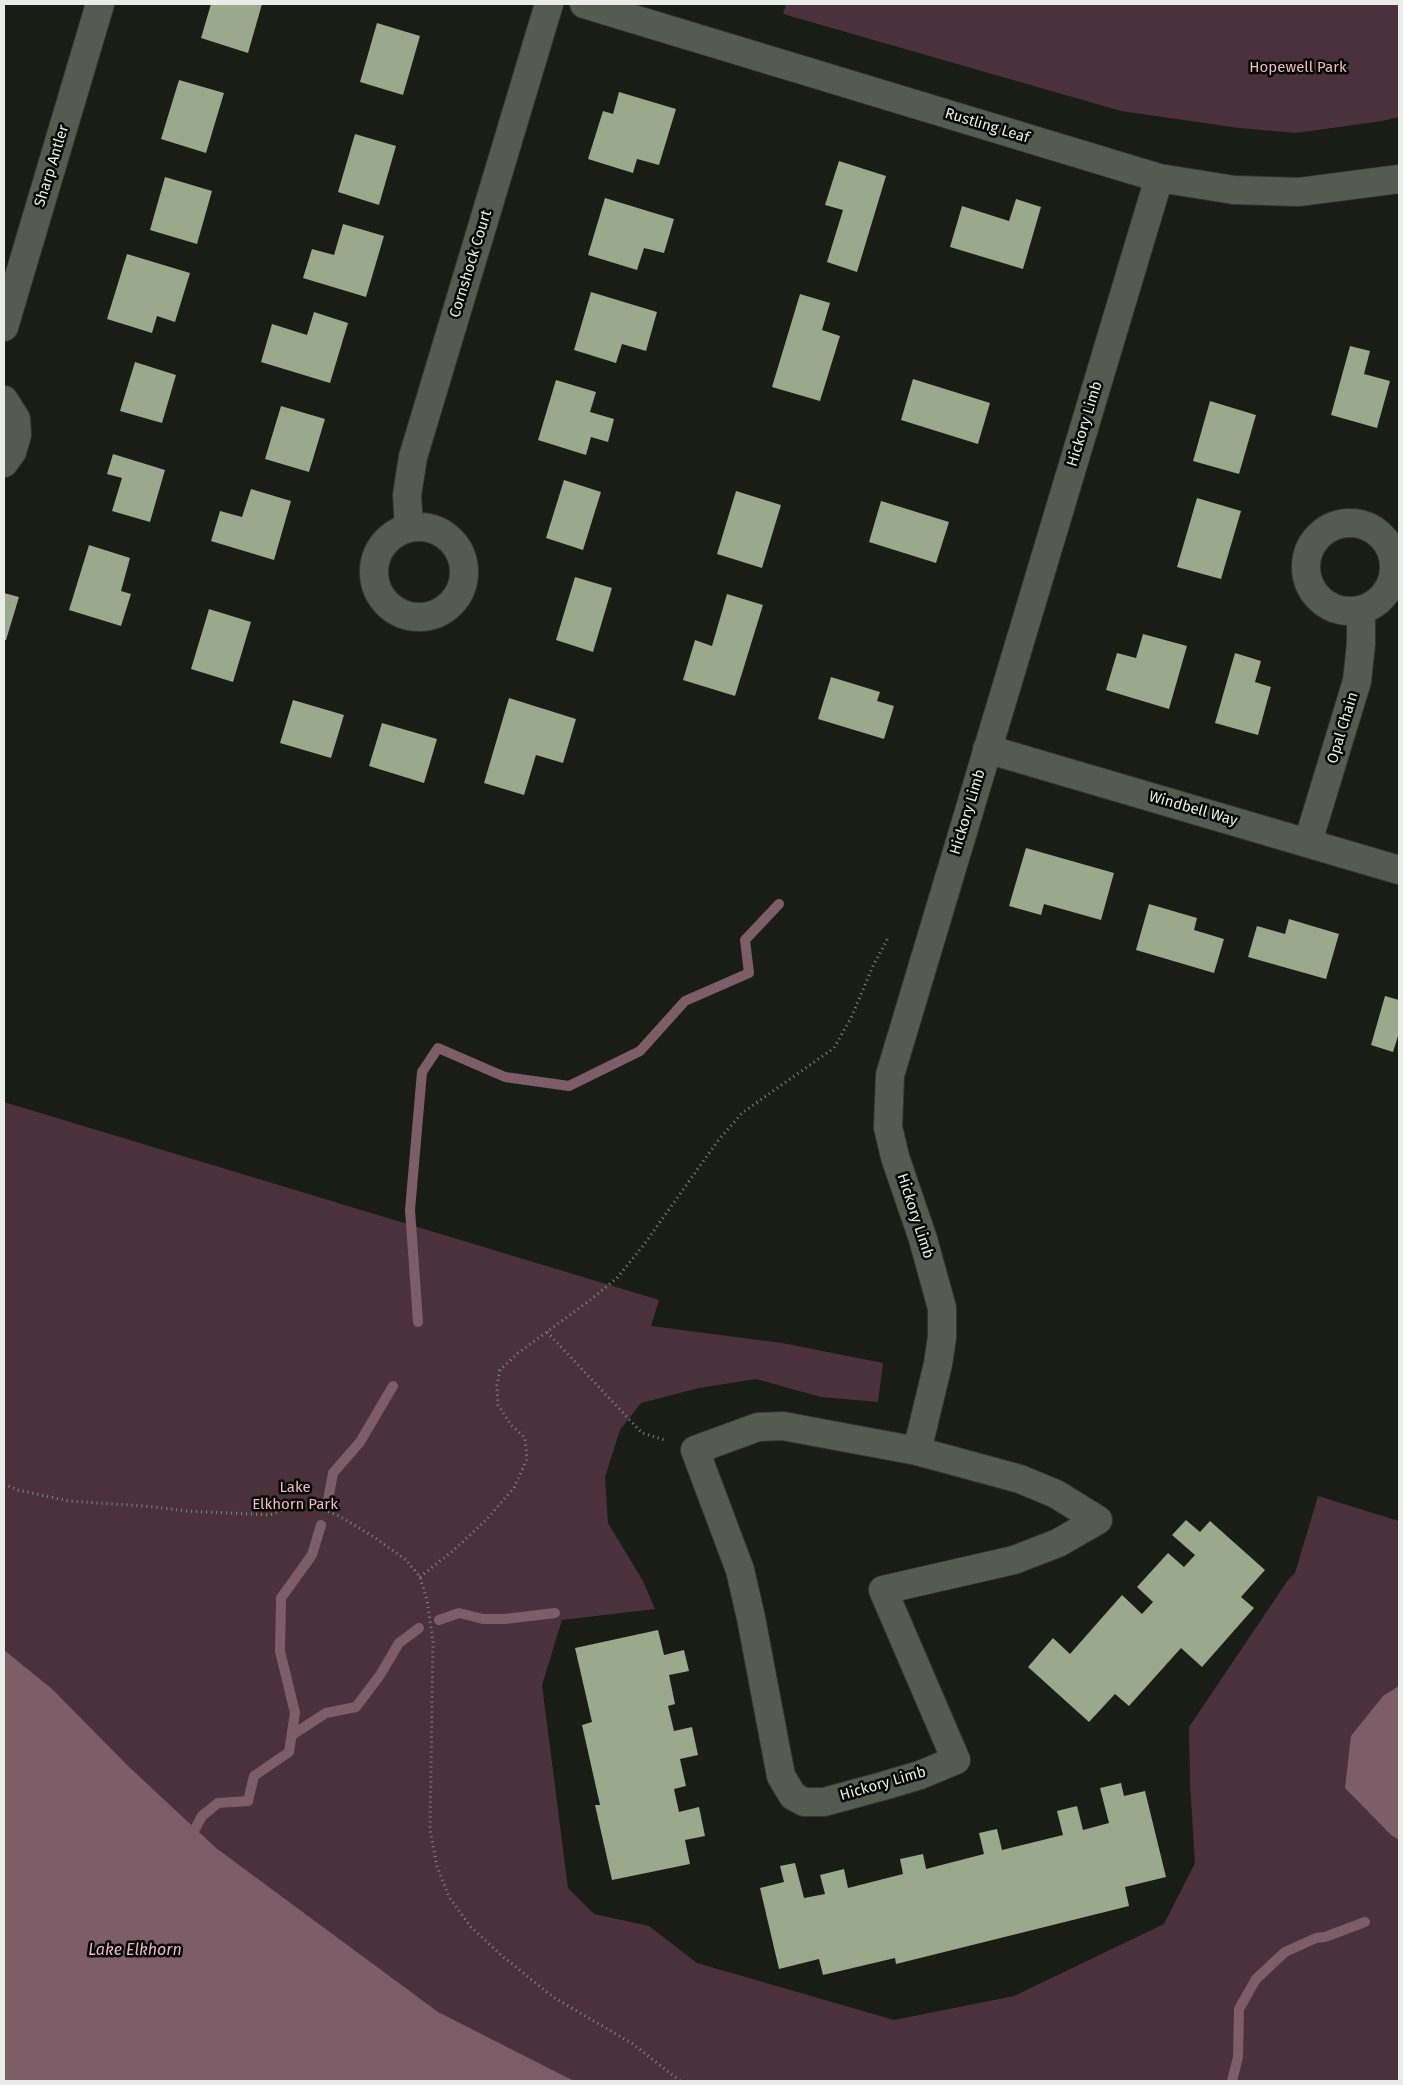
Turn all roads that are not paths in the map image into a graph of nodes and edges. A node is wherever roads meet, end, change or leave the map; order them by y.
1 (100, 4) edge
2 (549, 4) edge
3 (584, 4) edge
4 (1159, 178) junction
5 (1399, 179) edge
6 (4, 328) edge
7 (4, 400) edge
8 (4, 463) edge
9 (409, 527) dead end
10 (1361, 610) dead end
11 (987, 749) junction
12 (1308, 842) junction
13 (1399, 870) edge
14 (917, 1451) junction

1 - 6 street, Sharp Antler
2 - 9 street, Cornshock Court
3 - 4 street, Rustling Leaf
4 - 5 street, Rustling Leaf
4 - 11 street, Hickory Limb
7 - 8 street
10 - 12 street, Opal Chain
11 - 12 street, Windbell Way
11 - 14 street, Hickory Limb
12 - 13 street, Windbell Way
14 - 14 street, Hickory Limb

